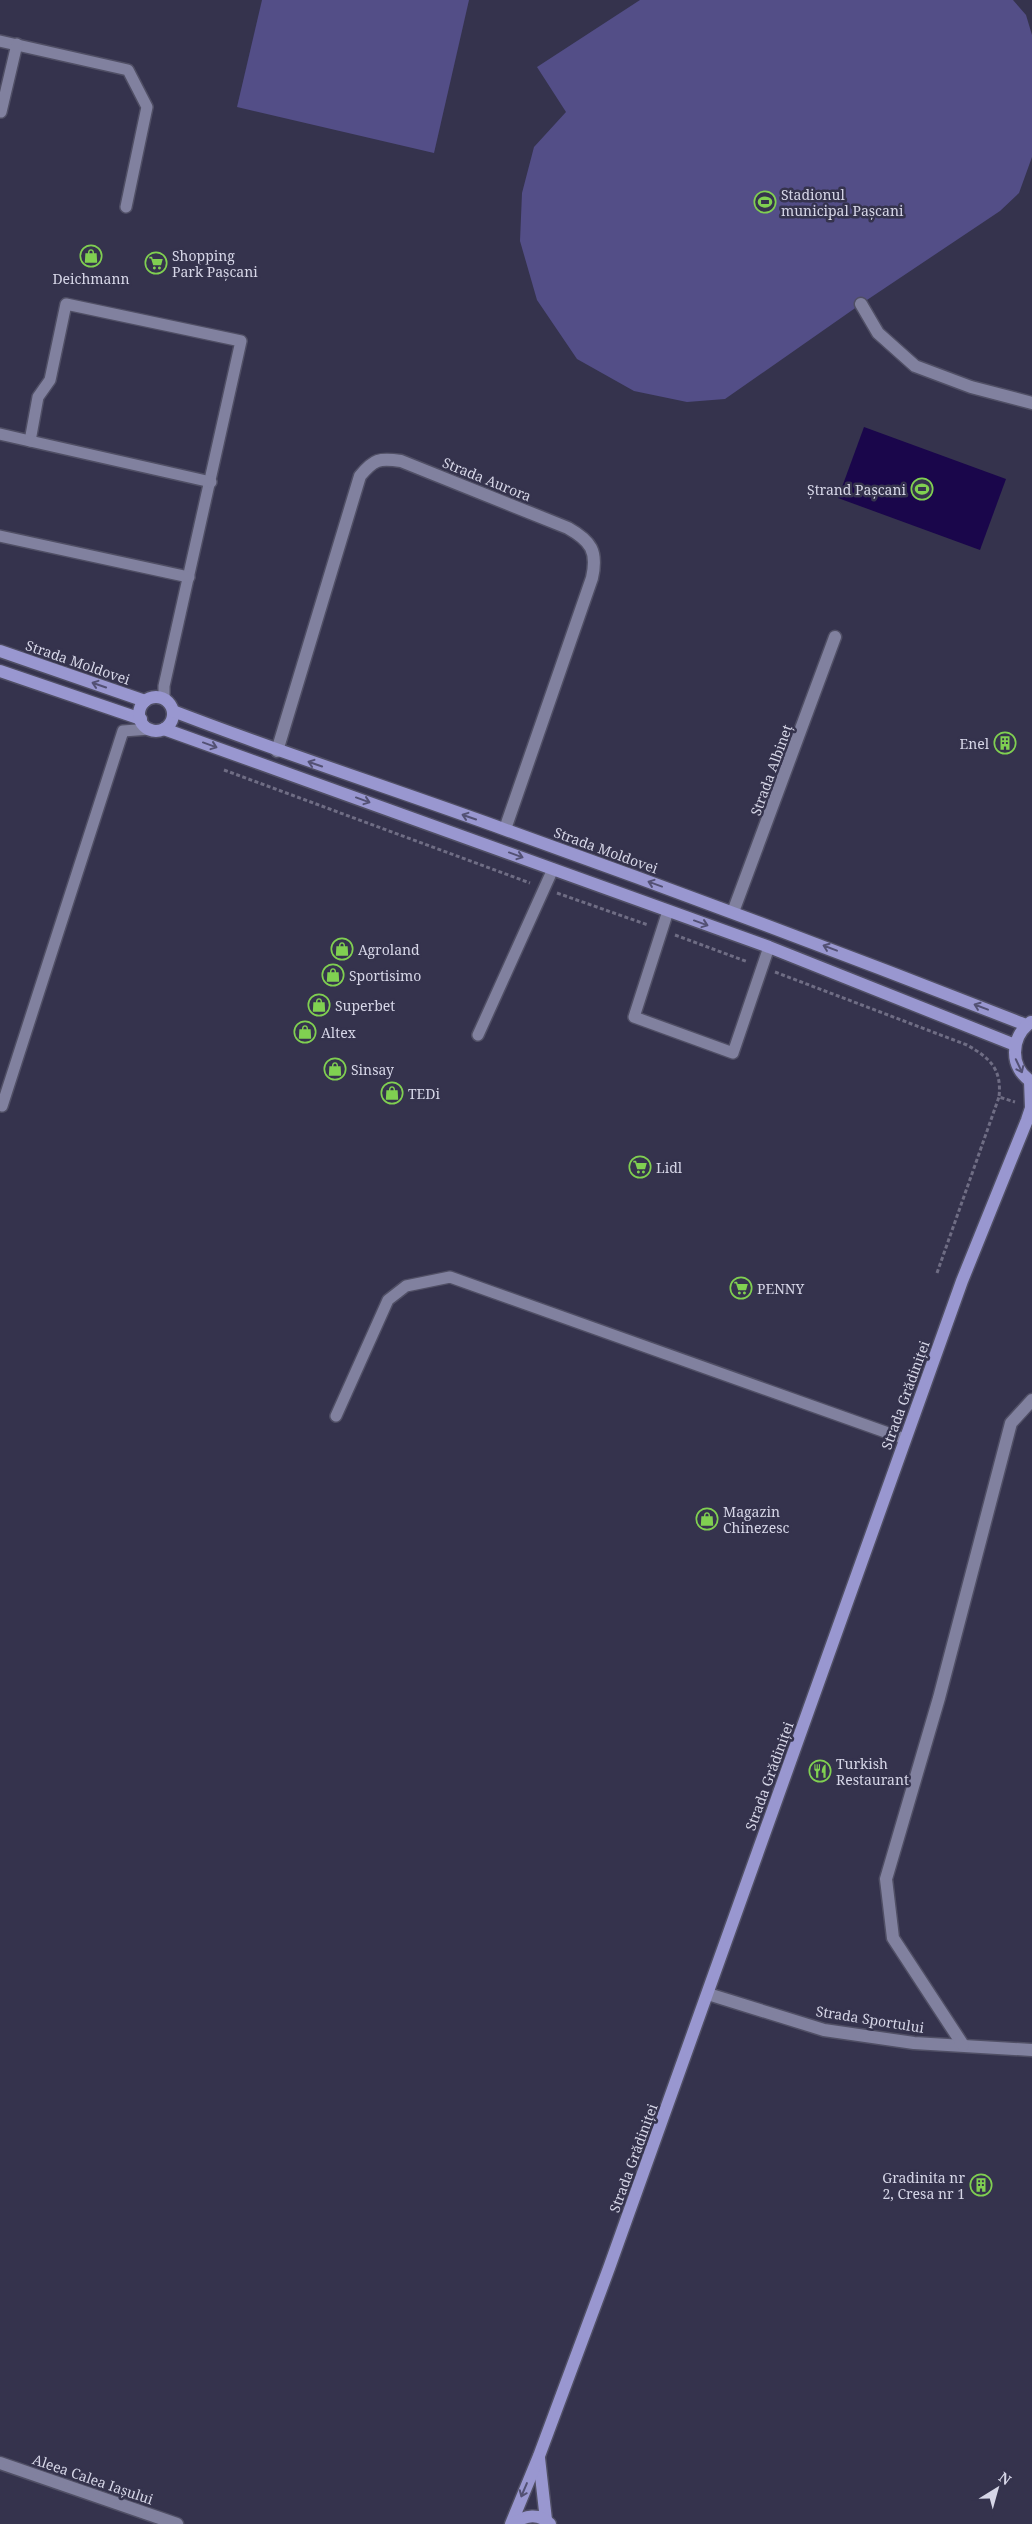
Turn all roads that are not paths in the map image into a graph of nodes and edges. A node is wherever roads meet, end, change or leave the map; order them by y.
1 (0, 40) edge
2 (17, 44) junction
3 (1, 112) dead end
4 (126, 207) dead end
5 (860, 304) dead end
6 (1032, 403) edge
7 (0, 434) edge
8 (30, 441) junction
9 (210, 482) junction
10 (0, 536) edge
11 (189, 577) junction
12 (835, 637) dead end
13 (0, 651) edge
14 (0, 671) edge
15 (155, 699) junction
16 (173, 711) junction
17 (141, 719) junction
18 (150, 729) junction
19 (164, 729) junction
20 (278, 751) junction
21 (505, 830) junction
22 (554, 869) junction
23 (668, 911) junction
24 (734, 912) junction
25 (769, 948) junction
26 (1029, 1023) edge
27 (478, 1035) dead end
28 (1015, 1045) junction
29 (1031, 1081) edge
30 (2, 1106) dead end
31 (1032, 1107) edge
32 (1032, 1400) edge
33 (336, 1416) dead end
34 (905, 1439) junction
35 (708, 1994) junction
36 (962, 2045) junction
37 (1032, 2050) edge
38 (539, 2456) junction
39 (0, 2463) edge
40 (548, 2522) edge
41 (177, 2524) edge
42 (512, 2524) edge

1 - 2 lane
2 - 3 lane
2 - 4 lane
5 - 6 street
7 - 8 lane
8 - 9 lane
8 - 9 lane
9 - 11 lane
10 - 11 lane
11 - 15 lane
12 - 24 street, Strada Albineț
15 -> 13 main road, Strada Moldovei
14 - 17 main road
15 - 16 main road
15 - 17 main road
16 - 19 main road
16 - 20 main road, Strada Moldovei
17 - 18 main road
18 - 19 main road
18 - 30 lane
19 -> 22 main road
21 -> 20 main road, Strada Moldovei
20 - 21 street, Strada Aurora
24 -> 21 main road, Strada Moldovei
22 - 23 main road
22 - 27 lane
23 -> 25 main road
23 - 25 lane
26 -> 24 main road, Strada Moldovei
25 - 28 main road
26 - 28 main road
28 -> 29 main road
29 - 31 main road, Strada Grădiniței
31 - 34 main road, Strada Grădiniței
32 - 36 street
33 - 34 lane
34 - 35 main road, Strada Grădiniței
35 - 36 street, Strada Sportului
35 - 38 main road, Strada Grădiniței
36 - 37 street, Strada Sportului
38 - 40 main road, Strada Grădiniței
38 -> 42 main road, Strada Grădiniței
39 - 41 street, Aleea Calea Iașului
40 - 42 main road

